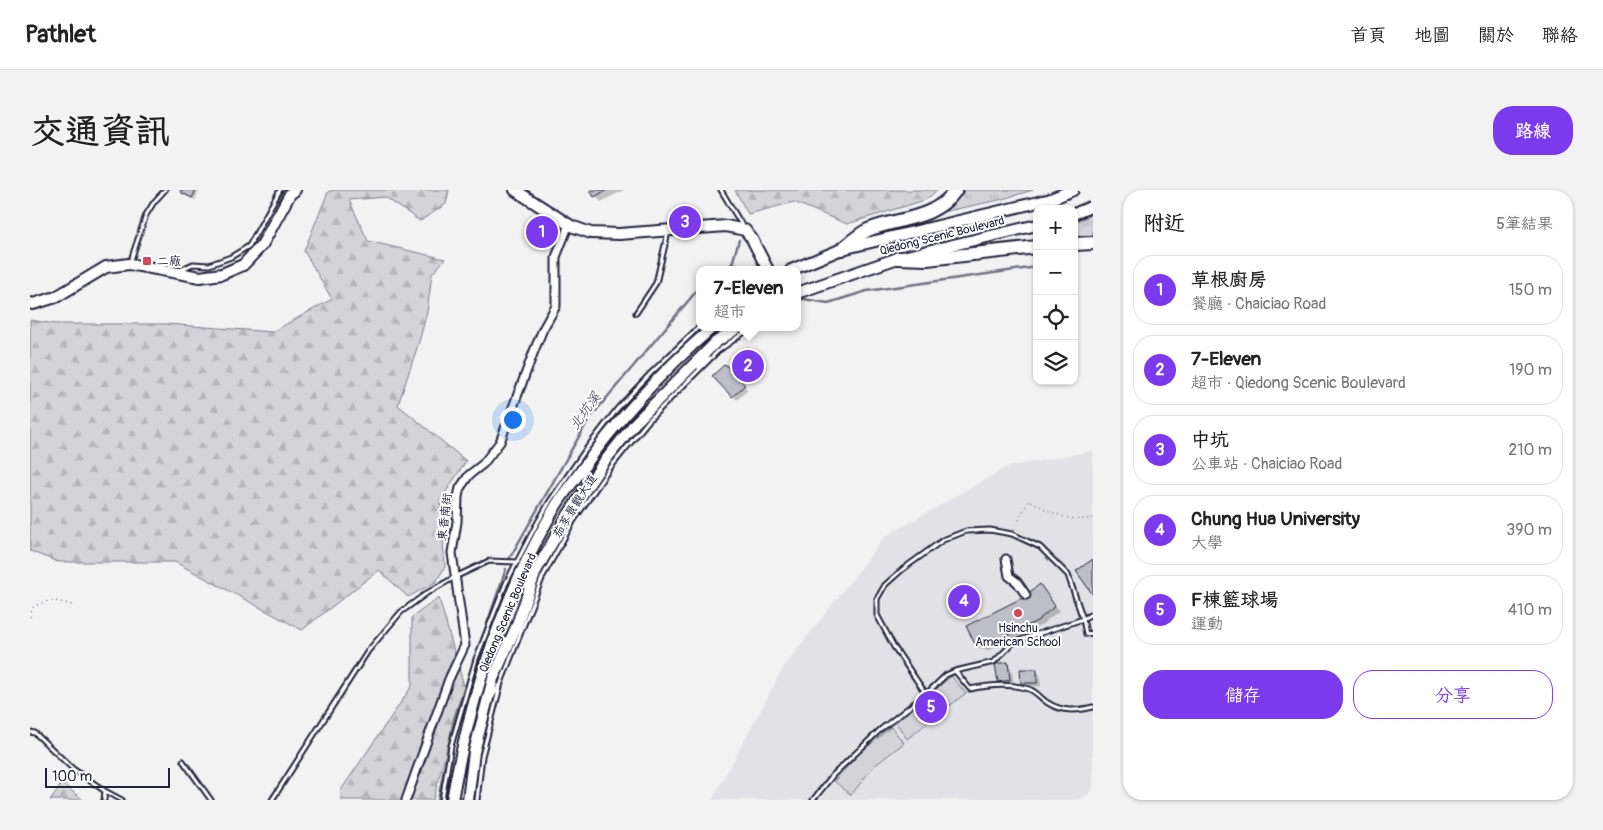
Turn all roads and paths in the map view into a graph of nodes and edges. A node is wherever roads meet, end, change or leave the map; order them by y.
1 (165, 190) edge
2 (280, 190) edge
3 (295, 190) edge
4 (515, 190) edge
5 (721, 190) edge
6 (956, 190) edge
7 (1073, 190) edge
8 (1093, 206) edge
9 (1078, 212) edge
10 (569, 224) junction
11 (1033, 226) edge
12 (668, 229) junction
13 (745, 230) junction
14 (1033, 247) edge
15 (842, 249) junction
16 (898, 258) junction
17 (129, 264) junction
18 (766, 266) edge
19 (801, 266) edge
20 (175, 273) junction
21 (801, 292) edge
22 (30, 303) edge
23 (636, 313) dead end
24 (696, 330) edge
25 (710, 331) edge
26 (732, 331) edge
27 (747, 331) edge
28 (718, 352) junction
29 (665, 391) junction
30 (599, 447) junction
31 (566, 479) junction
32 (1093, 518) edge
33 (1012, 534) junction
34 (1006, 559) dead end
35 (522, 563) junction
36 (540, 573) junction
37 (455, 577) junction
38 (1026, 595) dead end
39 (76, 606) dead end
40 (1093, 612) edge
41 (30, 617) edge
42 (1083, 619) junction
43 (1093, 634) edge
44 (956, 671) junction
45 (501, 683) junction
46 (926, 694) junction
47 (1093, 707) edge
48 (486, 710) junction
49 (30, 732) edge
50 (183, 761) dead end
51 (106, 791) junction
52 (104, 800) edge
53 (122, 800) edge
54 (211, 800) edge
55 (272, 800) edge
56 (406, 800) edge
57 (442, 800) edge
58 (452, 800) edge
59 (468, 800) edge
60 (477, 800) edge
61 (814, 800) edge

1 - 17 lane
2 - 20 lane
3 - 20 main road
4 - 10 main road
5 - 13 lane
6 - 15 highway
7 - 15 main road, Qiedong Scenic Boulevard
8 - 9 main road
10 - 12 main road
10 - 37 street, 東香南街
11 - 16 main road, Qiedong Scenic Boulevard
12 - 13 main road
12 - 23 lane
13 - 18 main road
14 - 16 highway
15 - 19 main road, Qiedong Scenic Boulevard
16 - 21 main road, Qiedong Scenic Boulevard
17 - 20 main road
17 - 22 main road
24 - 31 lane, 茄苳景觀大道
25 - 30 main road, Qiedong Scenic Boulevard
26 - 29 main road, Qiedong Scenic Boulevard
27 - 28 lane, 茄苳景觀大道
28 - 29 lane
28 - 36 lane, 茄苳景觀大道
29 - 36 main road, Qiedong Scenic Boulevard
30 - 31 lane
30 - 35 main road, Qiedong Scenic Boulevard
31 - 35 lane, 茄苳景觀大道
32 - 33 path
33 - 42 lane
33 - 46 lane
34 - 38 street
35 - 37 lane
35 - 57 lane, 茄苳景觀大道
35 - 58 main road, Qiedong Scenic Boulevard
36 - 45 lane, 茄苳景觀大道
36 - 48 main road, Qiedong Scenic Boulevard
37 - 55 lane
37 - 56 street, 東香南街
39 - 41 path
40 - 42 lane
42 - 43 lane
42 - 44 lane
44 - 46 lane
44 - 47 lane
45 - 48 lane
45 - 60 lane, 茄苳景觀大道
46 - 61 lane
48 - 59 main road, Qiedong Scenic Boulevard
49 - 51 lane
50 - 54 lane
51 - 52 lane
51 - 53 lane

